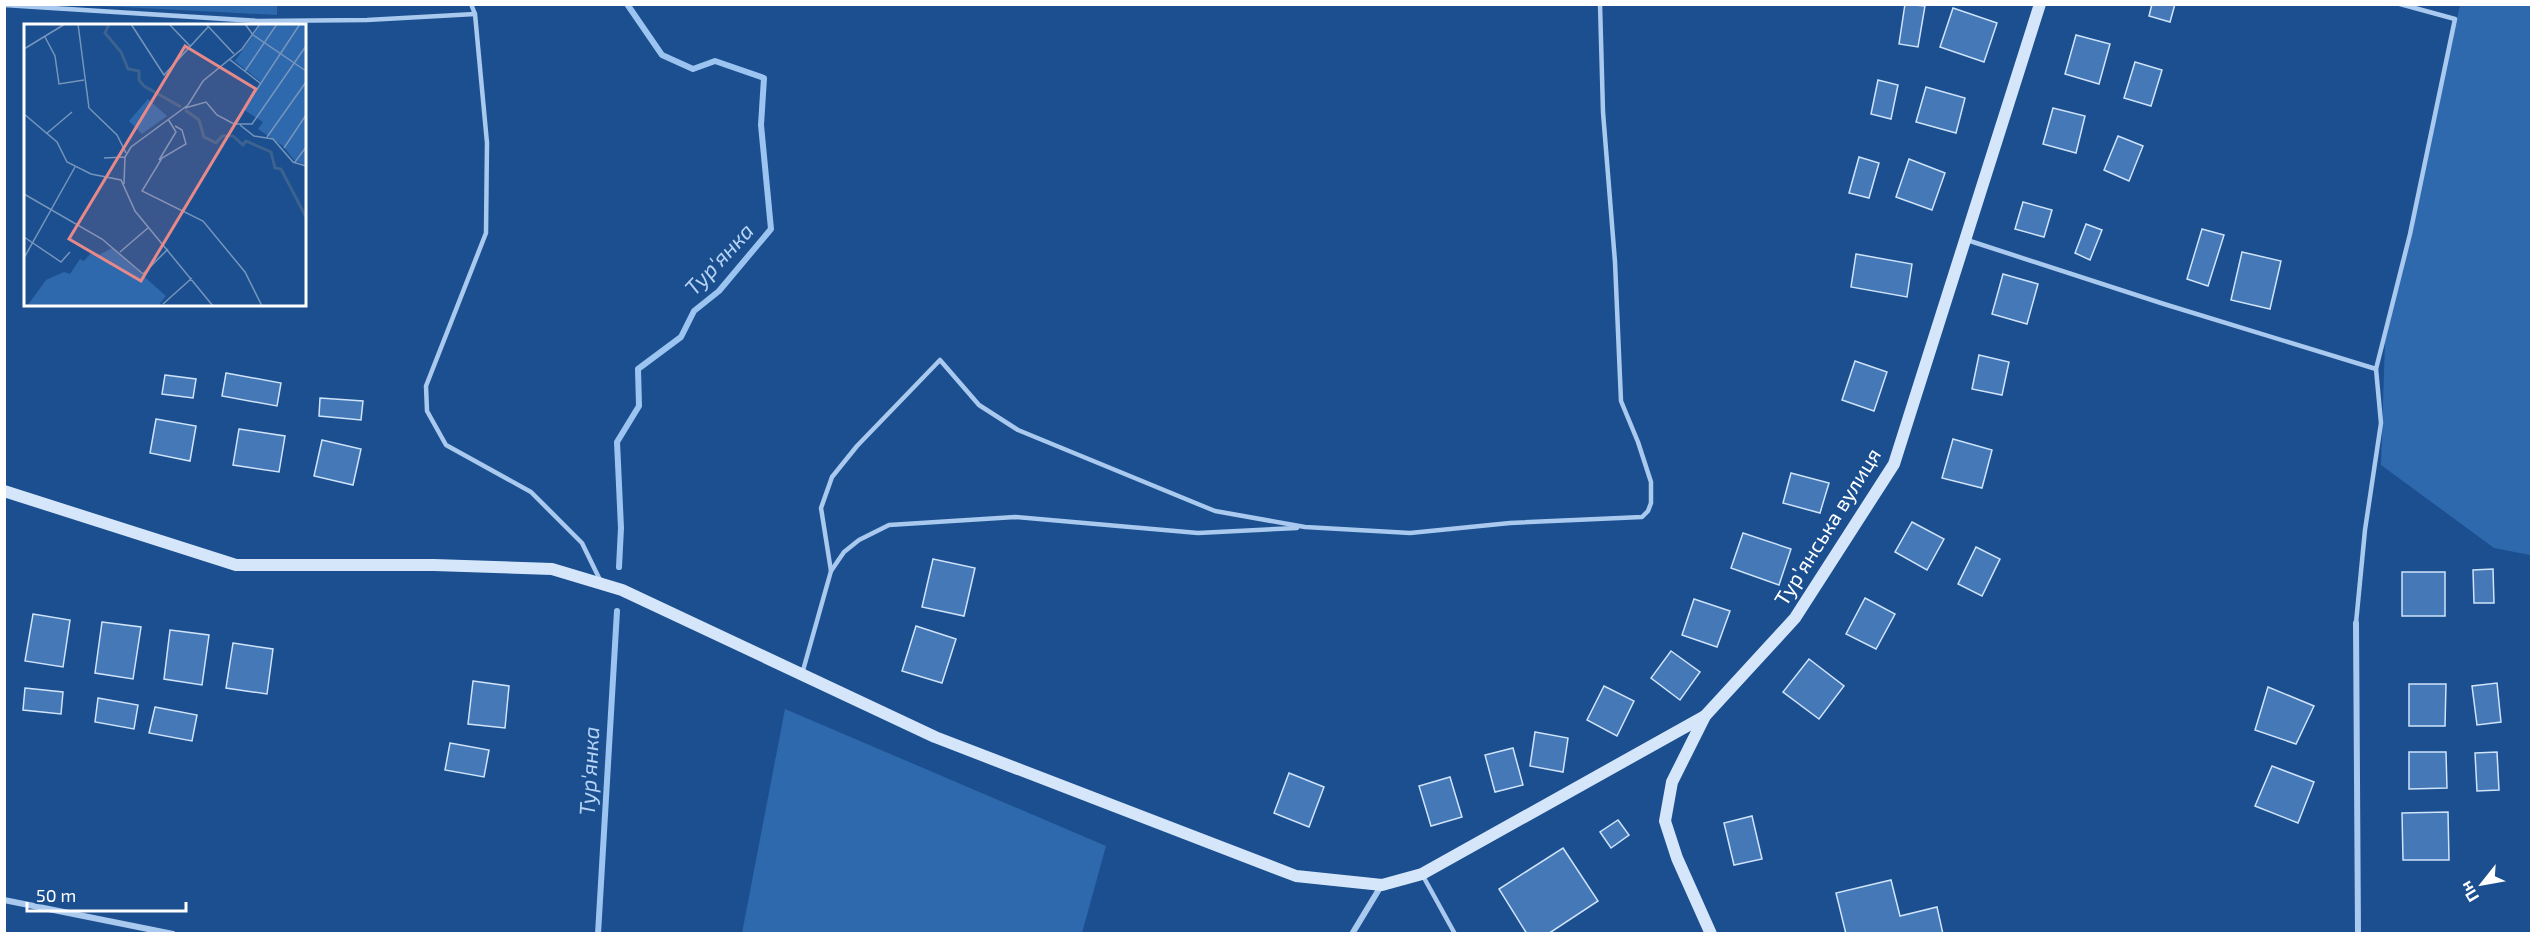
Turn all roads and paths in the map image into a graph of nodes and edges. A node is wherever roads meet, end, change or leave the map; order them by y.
1 (471, 4) edge
2 (1600, 4) edge
3 (2040, 4) edge
4 (2400, 4) edge
5 (4, 5) edge
6 (475, 14) junction
7 (1965, 239) junction
8 (2376, 369) junction
9 (4, 491) edge
10 (1305, 527) junction
11 (831, 571) junction
12 (602, 584) junction
13 (2356, 623) joint
14 (802, 676) junction
15 (1705, 716) junction
16 (1422, 874) junction
17 (1382, 885) junction
18 (4, 900) edge
19 (173, 933) edge
20 (1352, 933) edge
21 (1455, 933) edge
22 (1711, 933) edge
23 (2358, 933) edge

1 - 6 lane
2 - 10 lane
3 - 7 street, Турʼянська вулиця
4 - 8 lane
5 - 6 lane
6 - 12 lane
7 - 8 lane
7 - 15 street, Турʼянська вулиця
8 - 13 lane
9 - 12 street
10 - 11 lane
10 - 11 lane
11 - 14 lane
12 - 14 street
13 - 23 street
14 - 17 street
15 - 16 street
15 - 22 street, Турʼянська вулиця
16 - 17 street
16 - 21 lane
17 - 20 street
18 - 19 street

